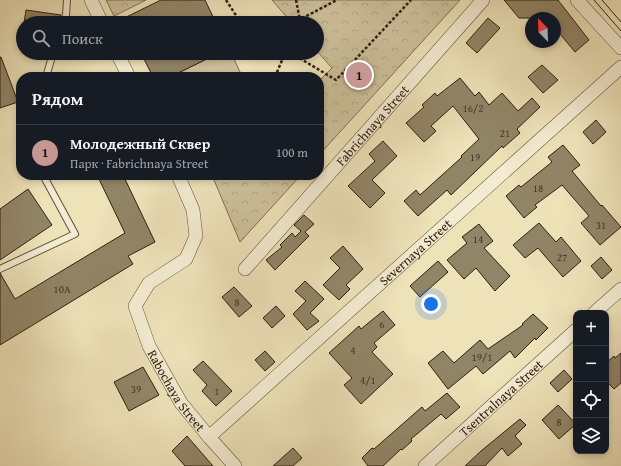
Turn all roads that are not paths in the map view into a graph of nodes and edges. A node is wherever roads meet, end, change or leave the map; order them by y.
1 (67, 0) edge
2 (91, 0) edge
3 (483, 0) edge
4 (577, 0) edge
5 (66, 16) edge
6 (99, 16) edge
7 (621, 48) edge
8 (51, 60) edge
9 (120, 60) edge
10 (621, 67) edge
11 (47, 72) edge
12 (126, 72) edge
13 (46, 180) edge
14 (180, 180) edge
15 (324, 180) edge
16 (324, 180) edge
17 (0, 269) edge
18 (245, 269) dead end
19 (621, 289) edge
20 (597, 310) edge
21 (573, 333) edge
22 (209, 437) junction
23 (235, 466) edge
24 (425, 466) edge

1 - 5 lane
2 - 6 street
3 - 15 street, Fabrichnaya Street
4 - 7 street
8 - 11 lane
9 - 12 street
10 - 22 street, Severnaya Street
13 - 17 lane
14 - 22 street, Rabochaya Street
16 - 18 street, Fabrichnaya Street
19 - 20 street
21 - 24 street, Tsentralnaya Street
22 - 23 street, Rabochaya Street

